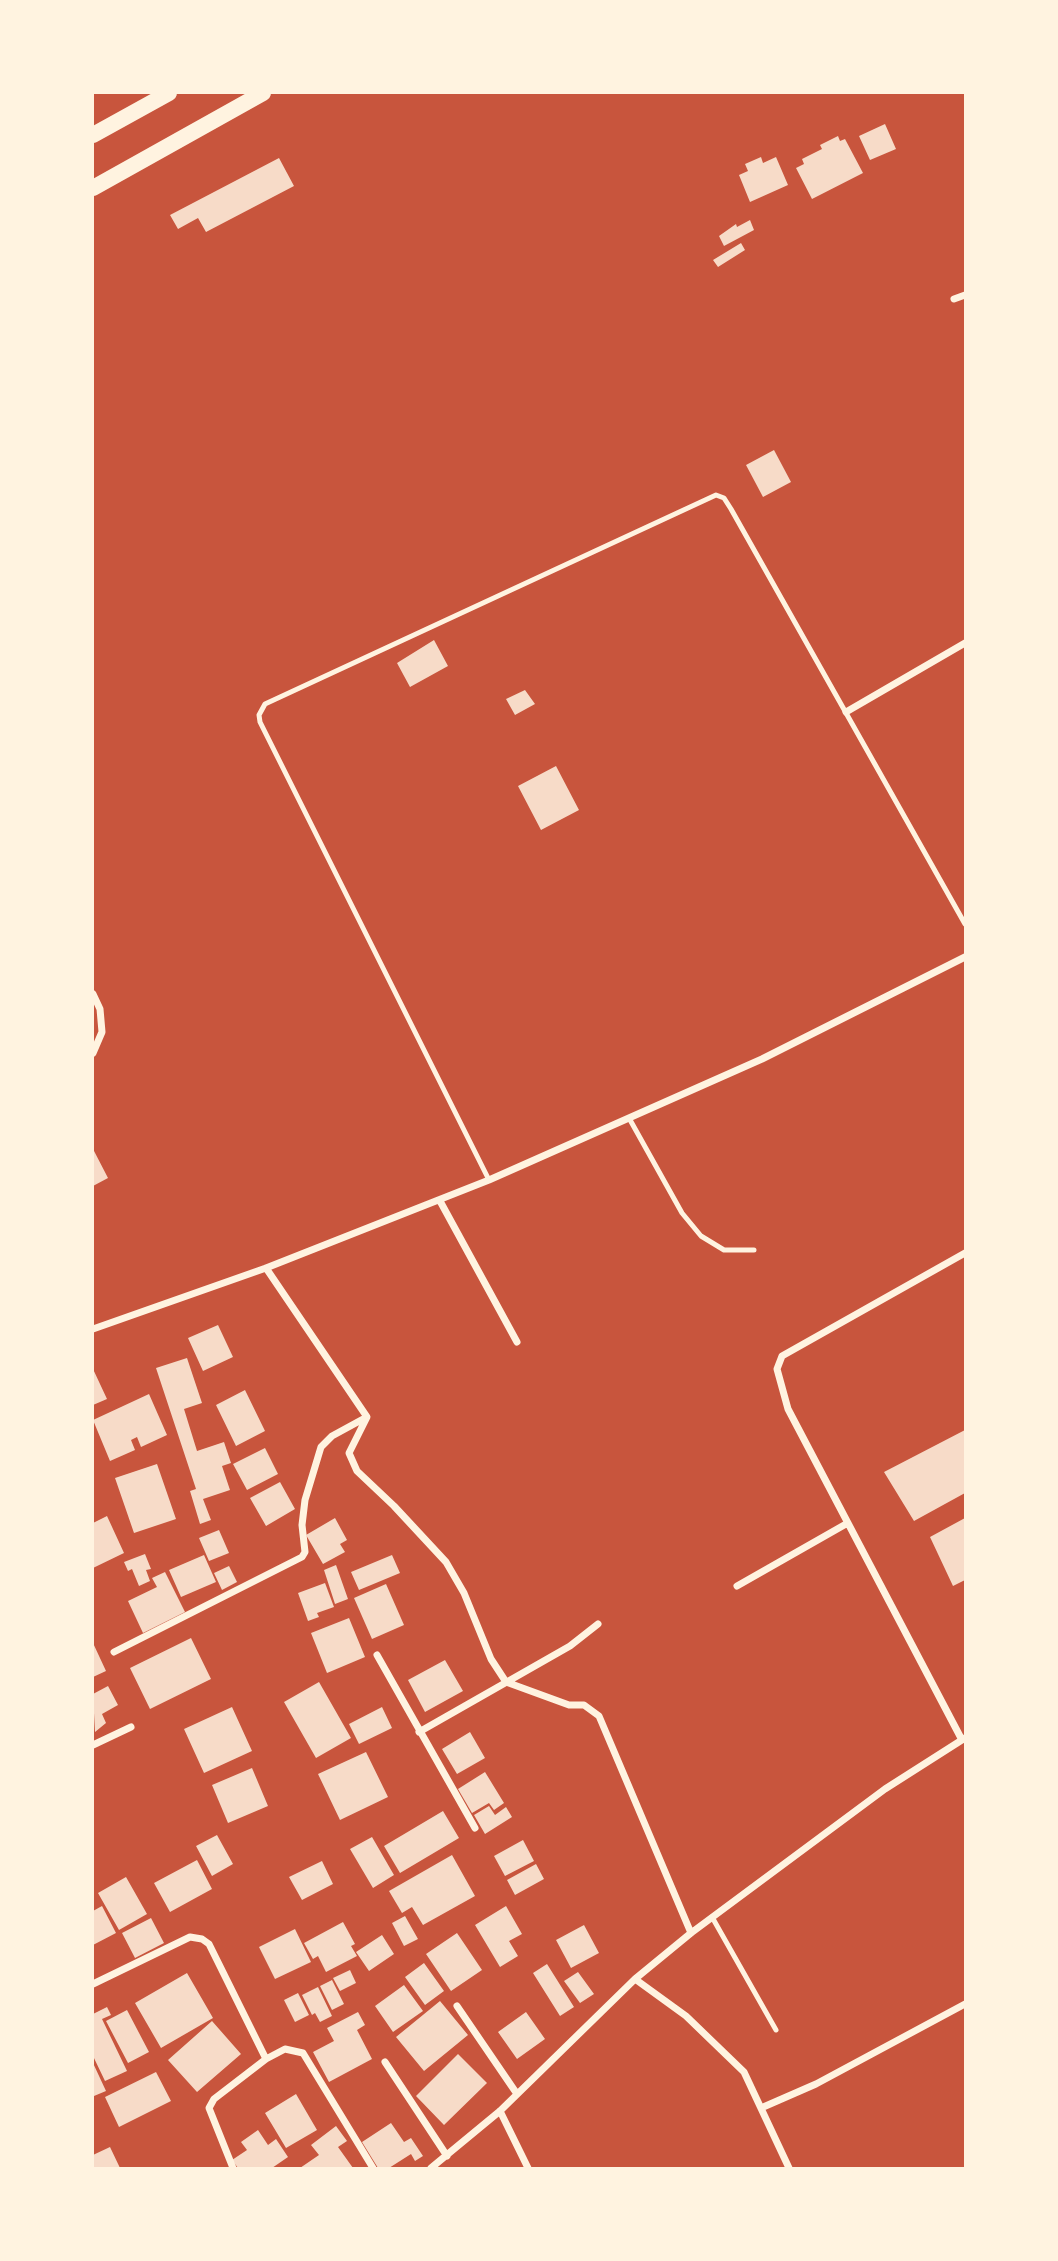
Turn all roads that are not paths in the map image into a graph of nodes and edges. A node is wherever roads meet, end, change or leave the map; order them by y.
1 (169, 93) edge
2 (263, 93) edge
3 (93, 135) edge
4 (93, 188) edge
5 (965, 295) edge
6 (954, 299) dead end
7 (965, 643) edge
8 (846, 712) junction
9 (965, 924) edge
10 (965, 957) edge
11 (93, 994) edge
12 (93, 1053) edge
13 (629, 1118) junction
14 (488, 1180) junction
15 (440, 1201) junction
16 (754, 1250) dead end
17 (965, 1253) edge
18 (266, 1268) junction
19 (93, 1329) edge
20 (517, 1342) dead end
21 (367, 1417) junction
22 (846, 1524) junction
23 (737, 1586) dead end
24 (598, 1623) dead end
25 (114, 1652) dead end
26 (377, 1654) dead end
27 (506, 1682) junction
28 (131, 1727) dead end
29 (419, 1732) junction
30 (964, 1739) edge
31 (93, 1745) edge
32 (475, 1828) dead end
33 (712, 1917) junction
34 (691, 1933) junction
35 (635, 1979) junction
36 (93, 1984) edge
37 (965, 2004) edge
38 (457, 2006) dead end
39 (776, 2030) dead end
40 (266, 2059) junction
41 (385, 2062) dead end
42 (517, 2094) junction
43 (761, 2108) junction
44 (499, 2111) junction
45 (447, 2156) junction
46 (233, 2168) edge
47 (373, 2168) edge
48 (431, 2168) edge
49 (528, 2168) edge
50 (789, 2168) edge

1 - 3 highway
2 - 4 highway
5 - 6 street
7 - 8 street
8 - 9 lane
8 - 14 lane
10 - 13 street
11 - 12 street
13 - 14 street
13 - 16 lane
14 - 15 street
15 - 18 street
15 - 20 street
17 - 22 street
18 - 19 street
18 - 21 street
21 - 25 street
21 - 27 street
22 - 23 street
22 - 30 street
24 - 27 street
26 - 29 street
27 - 29 street
27 - 34 street
28 - 31 street
29 - 32 street
30 - 33 street
33 - 34 street
33 - 39 lane
34 - 35 street
35 - 42 street
35 - 43 street
36 - 40 street
37 - 43 street
38 - 42 street
40 - 46 street
40 - 47 street
41 - 45 street
42 - 44 street
43 - 50 street
44 - 45 street
44 - 49 street
45 - 48 street

